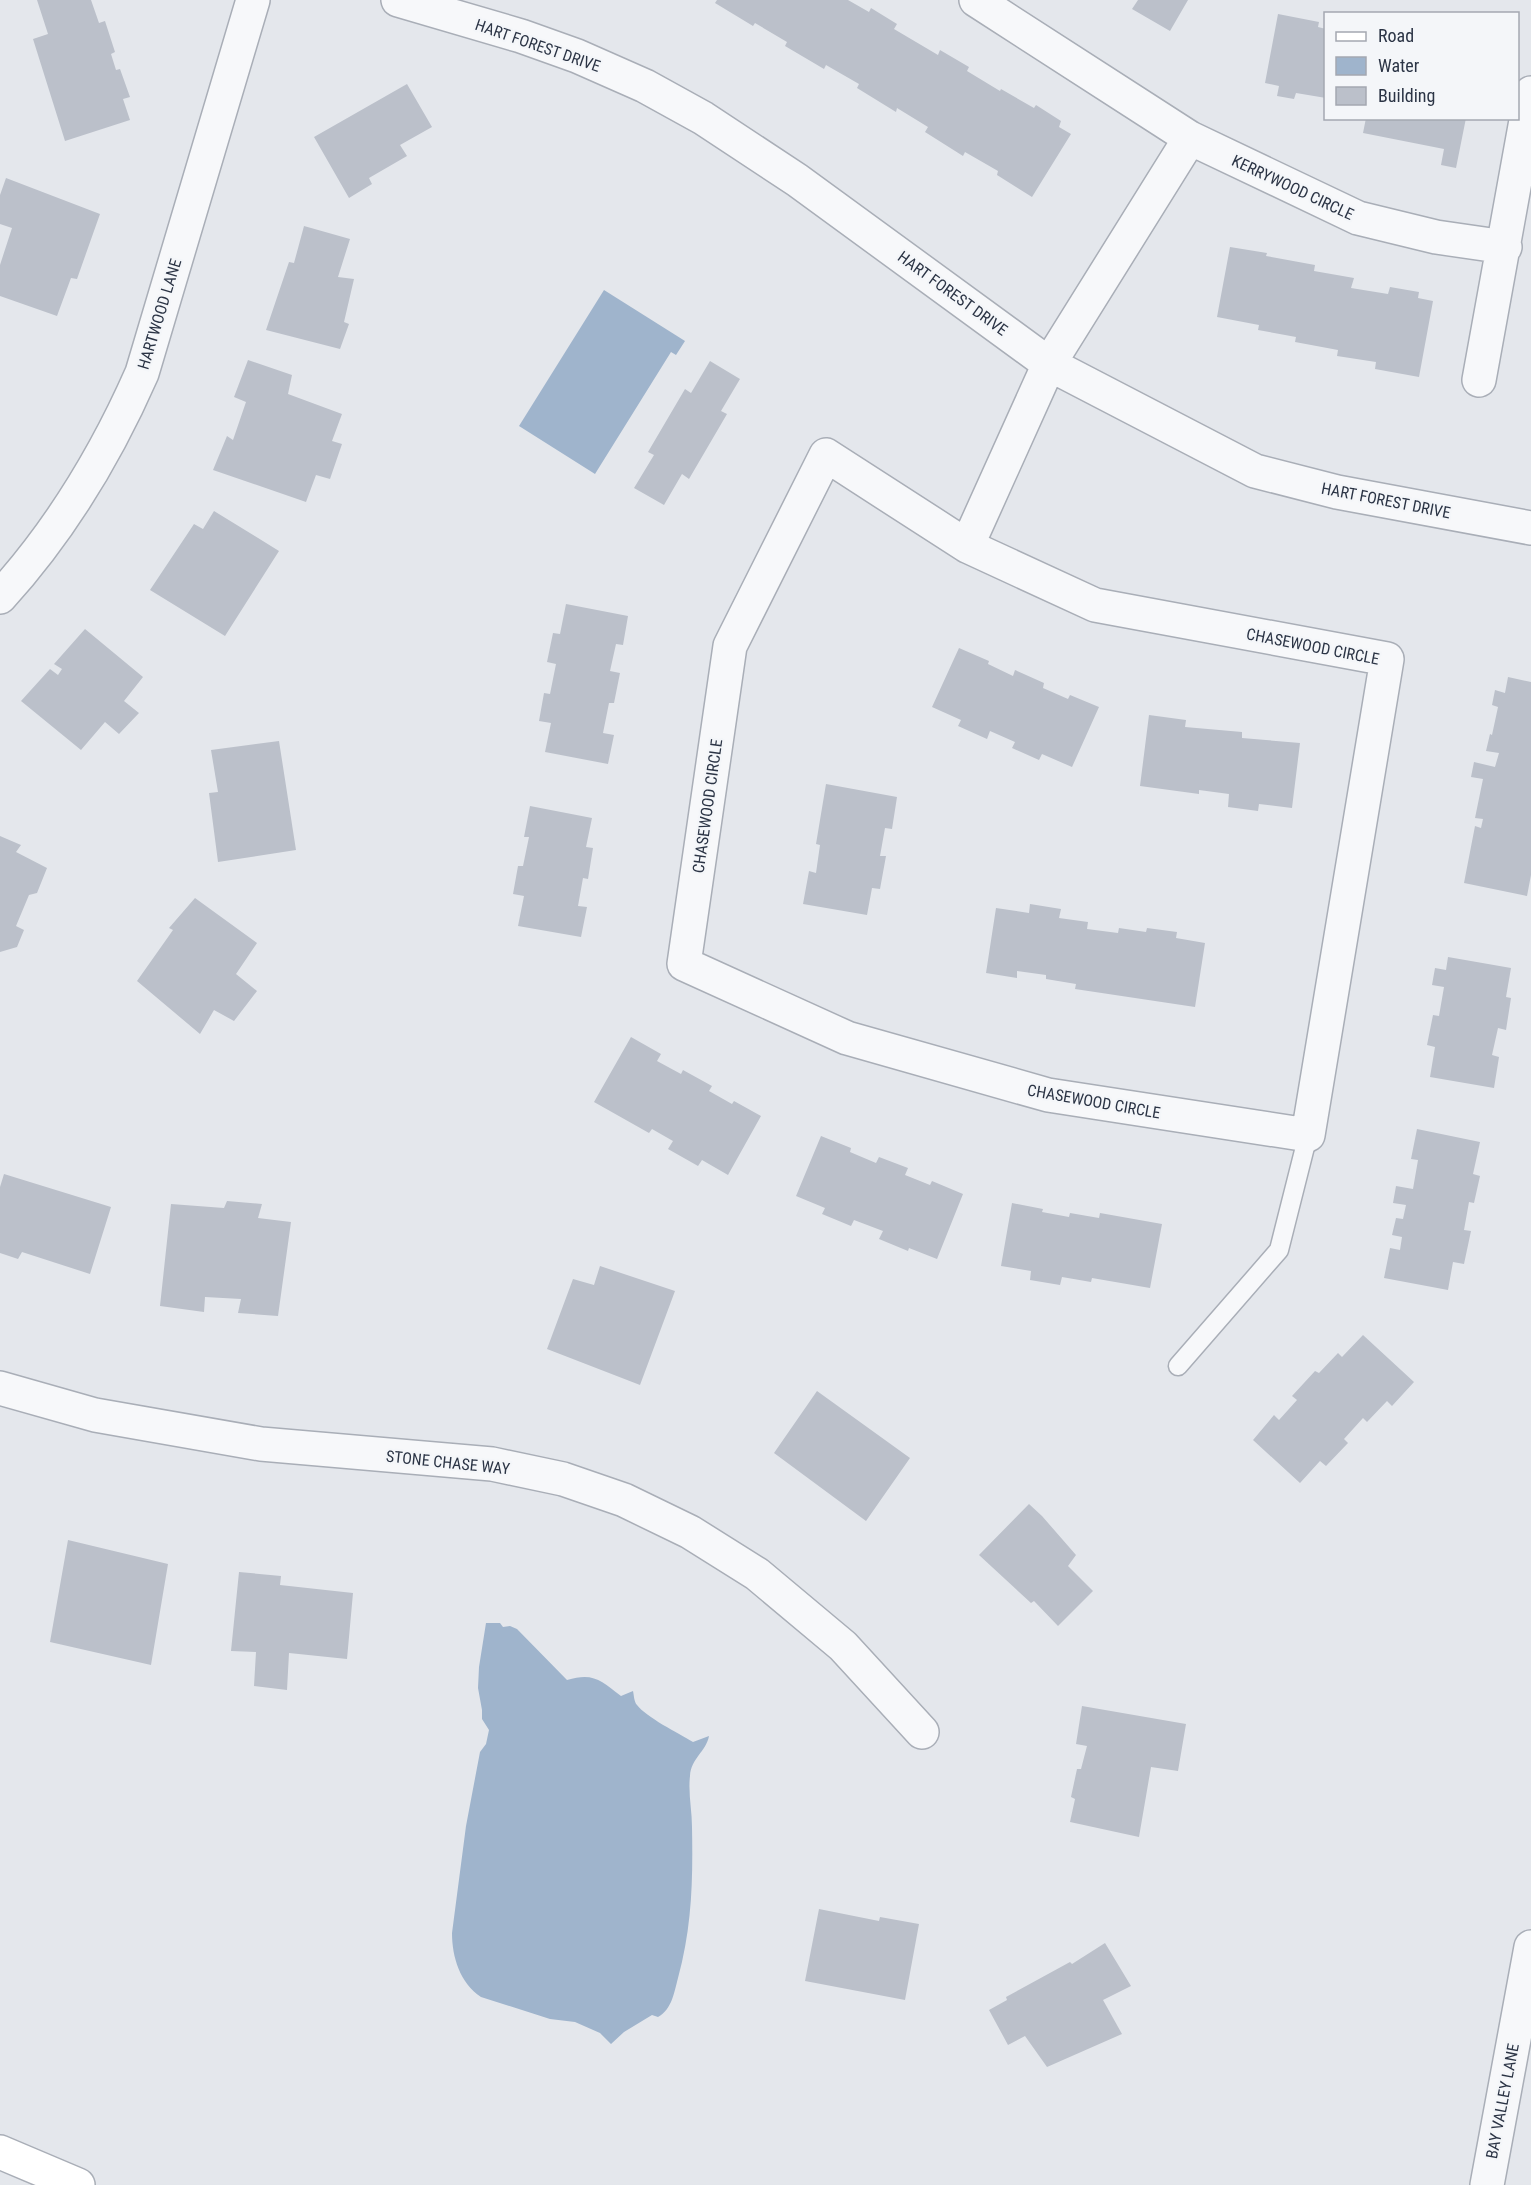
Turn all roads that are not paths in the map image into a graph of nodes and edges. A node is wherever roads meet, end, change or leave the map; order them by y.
1 (253, 0) edge
2 (398, 0) edge
3 (976, 0) edge
4 (1531, 93) edge
5 (1190, 138) junction
6 (1504, 247) junction
7 (1049, 364) junction
8 (1479, 380) dead end
9 (1531, 528) edge
10 (967, 546) junction
11 (0, 597) edge
12 (1308, 1135) junction
13 (1178, 1366) dead end
14 (0, 1388) edge
15 (922, 1732) dead end
16 (1531, 1947) edge
17 (0, 2152) edge
18 (78, 2185) edge
19 (1487, 2185) edge

1 - 11 street, HARTWOOD LANE
2 - 7 street, HART FOREST DRIVE
3 - 5 street, KERRYWOOD CIRCLE
4 - 6 street
5 - 6 street, KERRYWOOD CIRCLE
5 - 7 street
6 - 8 street
7 - 9 street, HART FOREST DRIVE
7 - 10 street
10 - 12 street, CHASEWOOD CIRCLE
10 - 12 street, CHASEWOOD CIRCLE
12 - 13 lane
14 - 15 street, STONE CHASE WAY
16 - 19 street, BAY VALLEY LANE
17 - 18 main road

